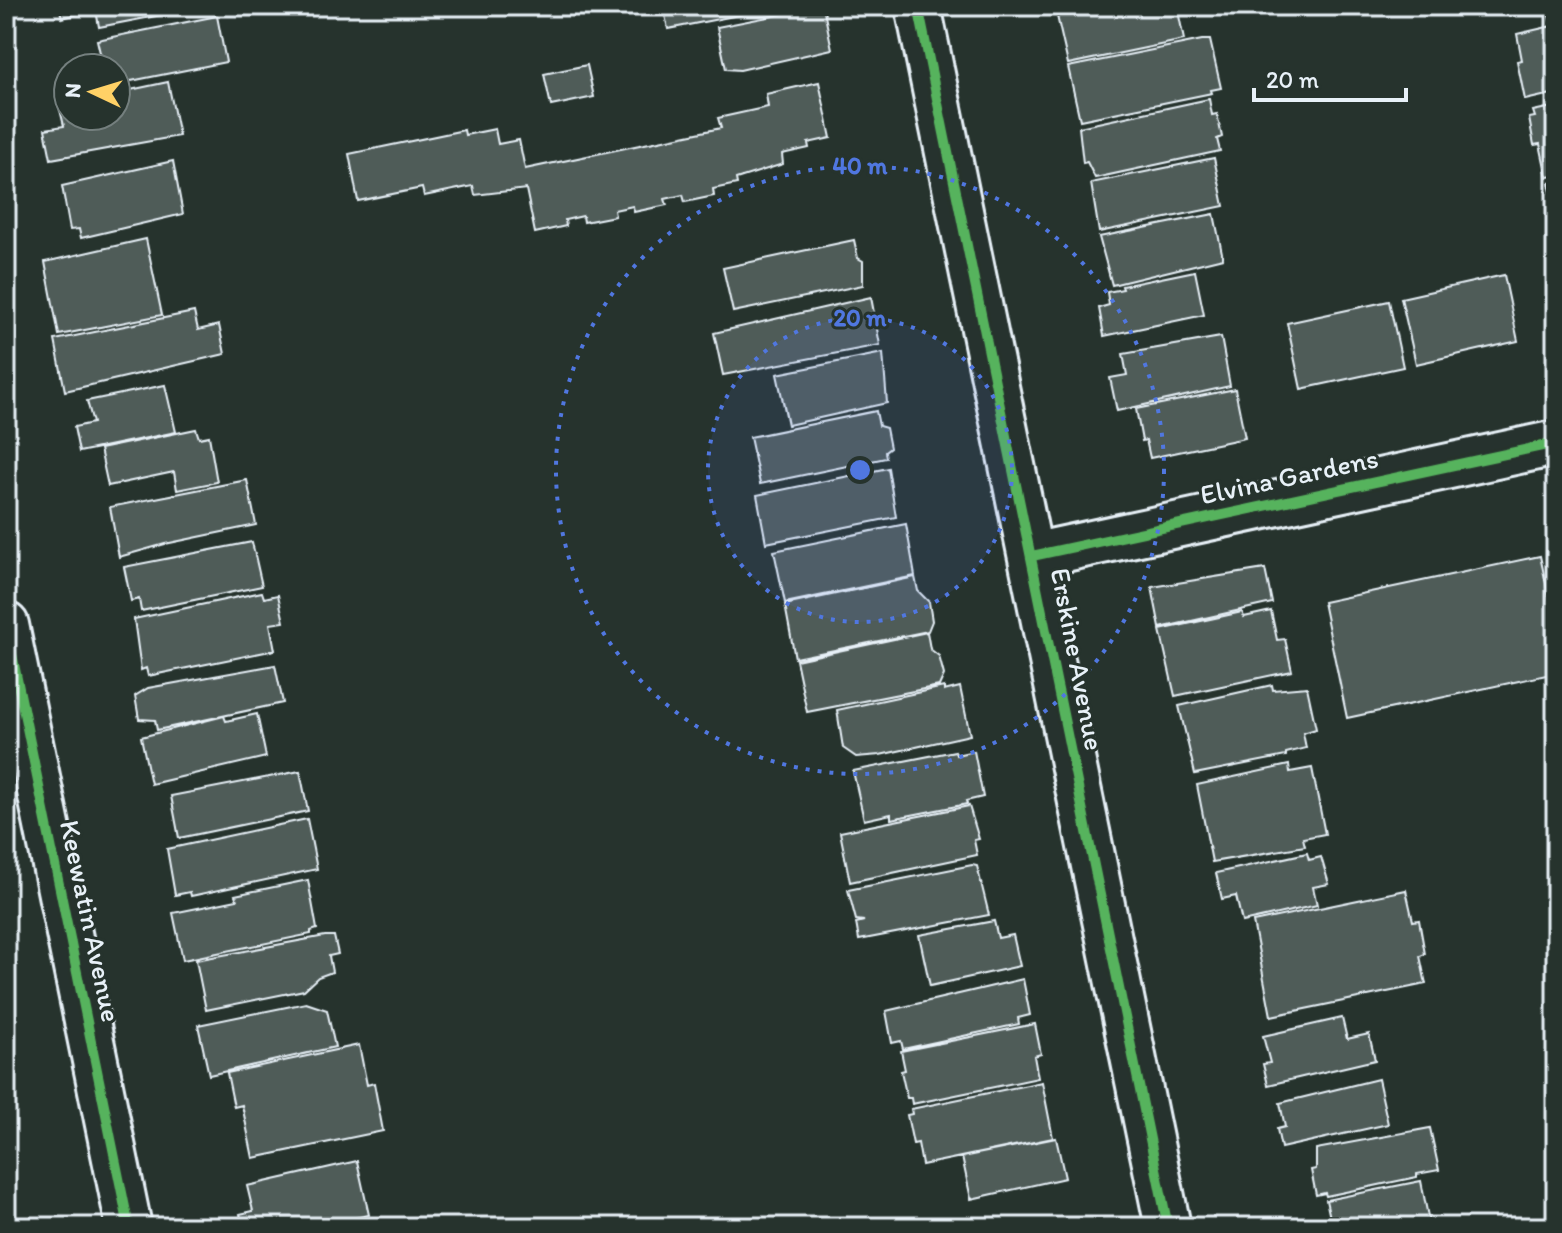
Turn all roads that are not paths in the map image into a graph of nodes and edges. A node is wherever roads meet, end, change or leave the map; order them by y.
1 (918, 6) edge
2 (1556, 443) edge
3 (1032, 556) junction
4 (6, 625) edge
5 (129, 1227) edge
6 (1168, 1227) edge

1 - 3 street, Erskine Avenue
2 - 3 street, Elvina Gardens
3 - 6 street, Erskine Avenue
4 - 5 street, Keewatin Avenue

